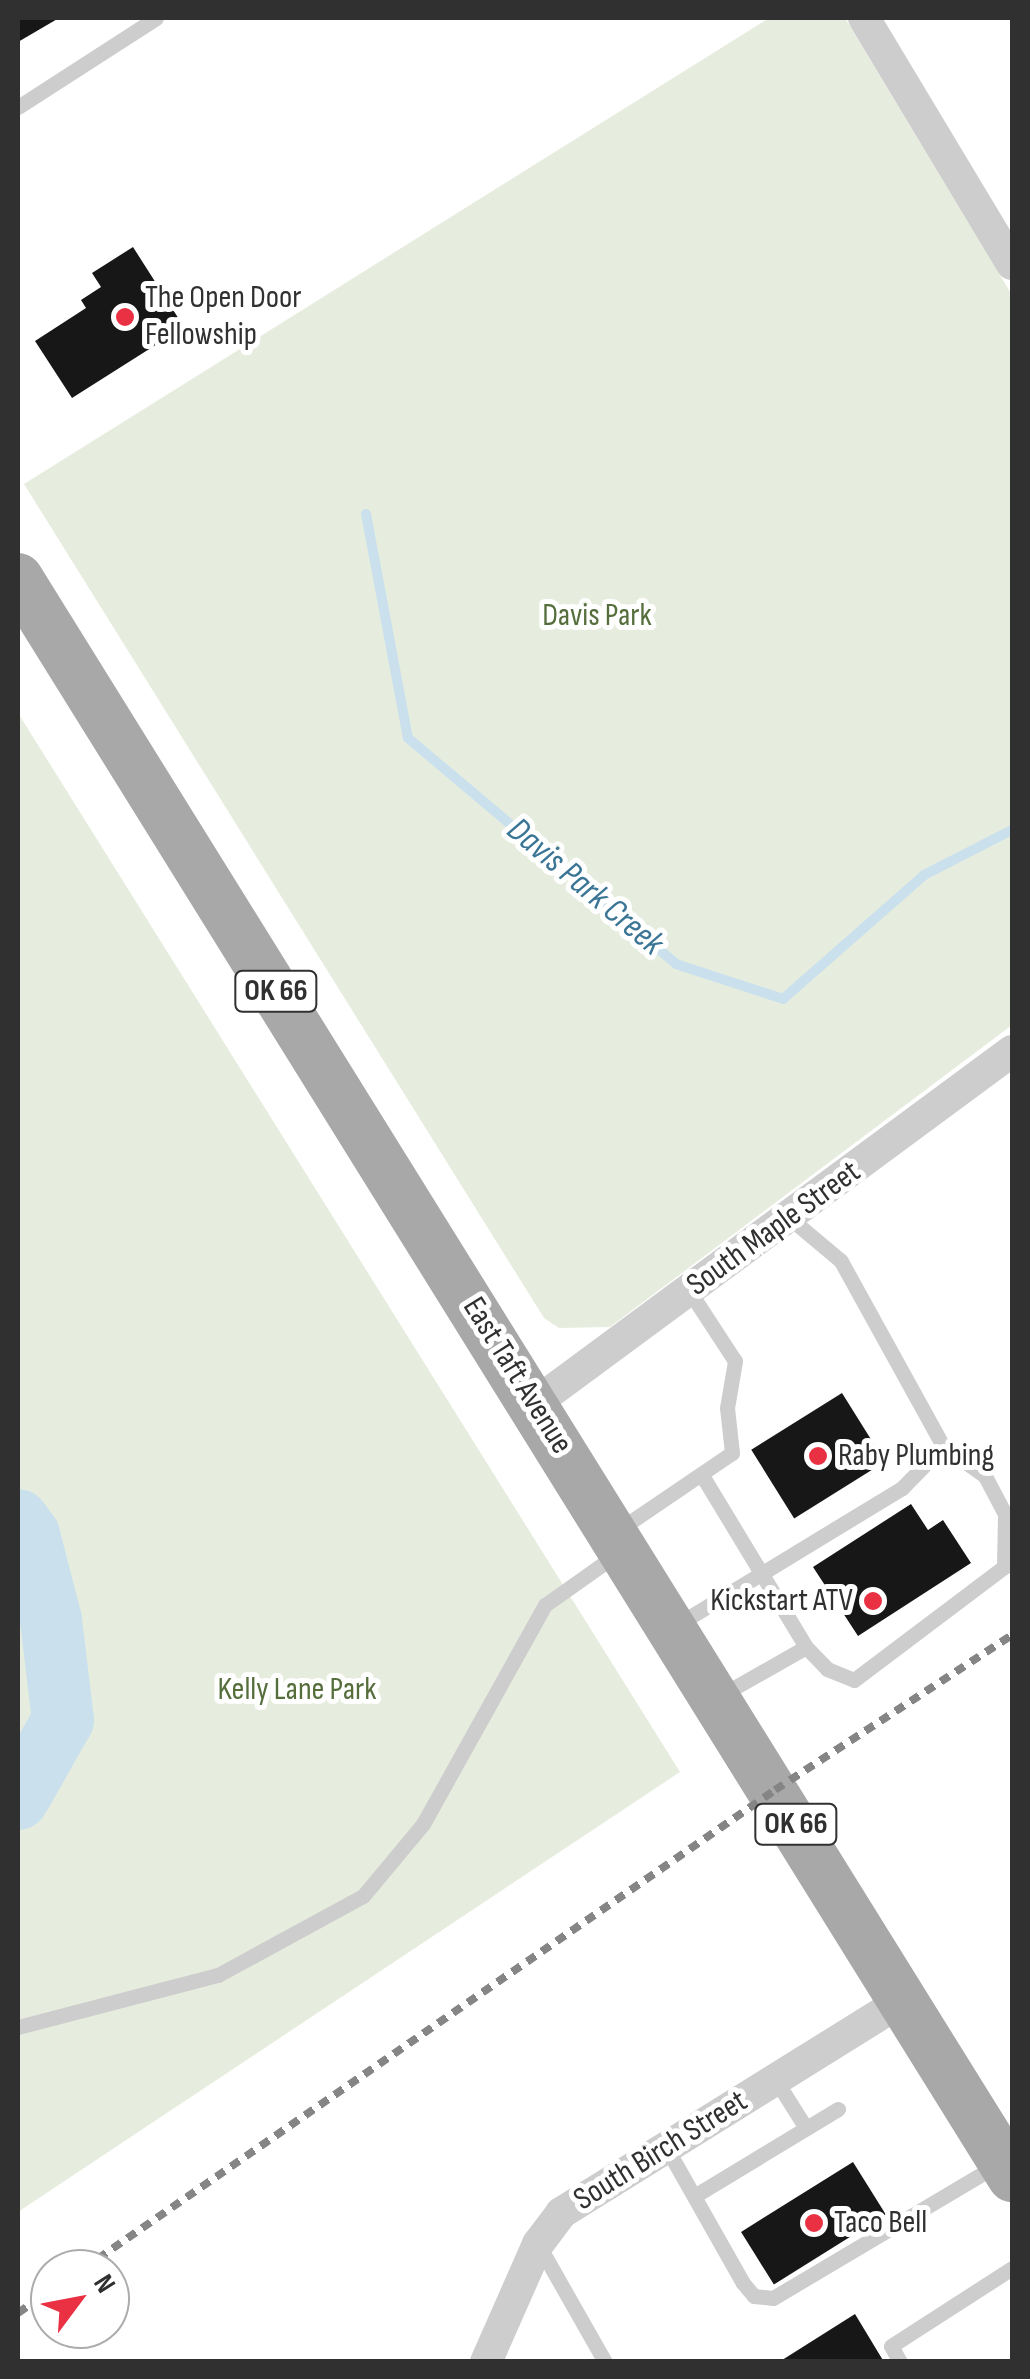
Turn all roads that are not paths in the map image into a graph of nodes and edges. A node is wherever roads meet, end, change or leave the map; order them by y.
1 (156, 18) edge
2 (864, 18) edge
3 (18, 106) edge
4 (1012, 264) edge
5 (18, 578) edge
6 (1012, 1051) edge
7 (790, 1219) junction
8 (690, 1292) junction
9 (534, 1404) junction
10 (942, 1446) junction
11 (702, 1477) junction
12 (620, 1540) junction
13 (762, 1573) junction
14 (674, 1627) junction
15 (806, 1647) junction
16 (718, 1697) junction
17 (903, 2000) junction
18 (18, 2027) edge
19 (775, 2079) junction
20 (838, 2108) dead end
21 (806, 2128) junction
22 (666, 2146) junction
23 (1008, 2169) edge
24 (696, 2195) junction
25 (538, 2244) junction
26 (1012, 2268) edge
27 (486, 2362) edge
28 (606, 2362) edge
29 (900, 2362) edge

1 - 3 lane
2 - 4 street
5 - 9 main road, East Taft Avenue / OK 66
6 - 7 street, South Maple Street
7 - 8 street, South Maple Street
7 - 10 lane
8 - 9 street, South Maple Street
8 - 11 lane
9 - 12 main road, East Taft Avenue / OK 66
10 - 13 lane
10 - 15 lane
11 - 12 lane
11 - 13 lane
12 - 14 main road, East Taft Avenue / OK 66
12 - 18 lane
13 - 14 lane
13 - 15 lane
14 - 16 main road, East Taft Avenue / OK 66
15 - 16 lane
16 - 17 main road, East Taft Avenue / OK 66
17 - 19 street, South Birch Street
17 - 23 main road, East Taft Avenue / OK 66
19 - 21 lane
19 - 22 street, South Birch Street
20 - 21 lane
21 - 24 lane
22 - 24 lane
22 - 25 street, South Birch Street
23 - 24 lane
25 - 27 street, South Birch Street
25 - 28 lane
26 - 29 lane

